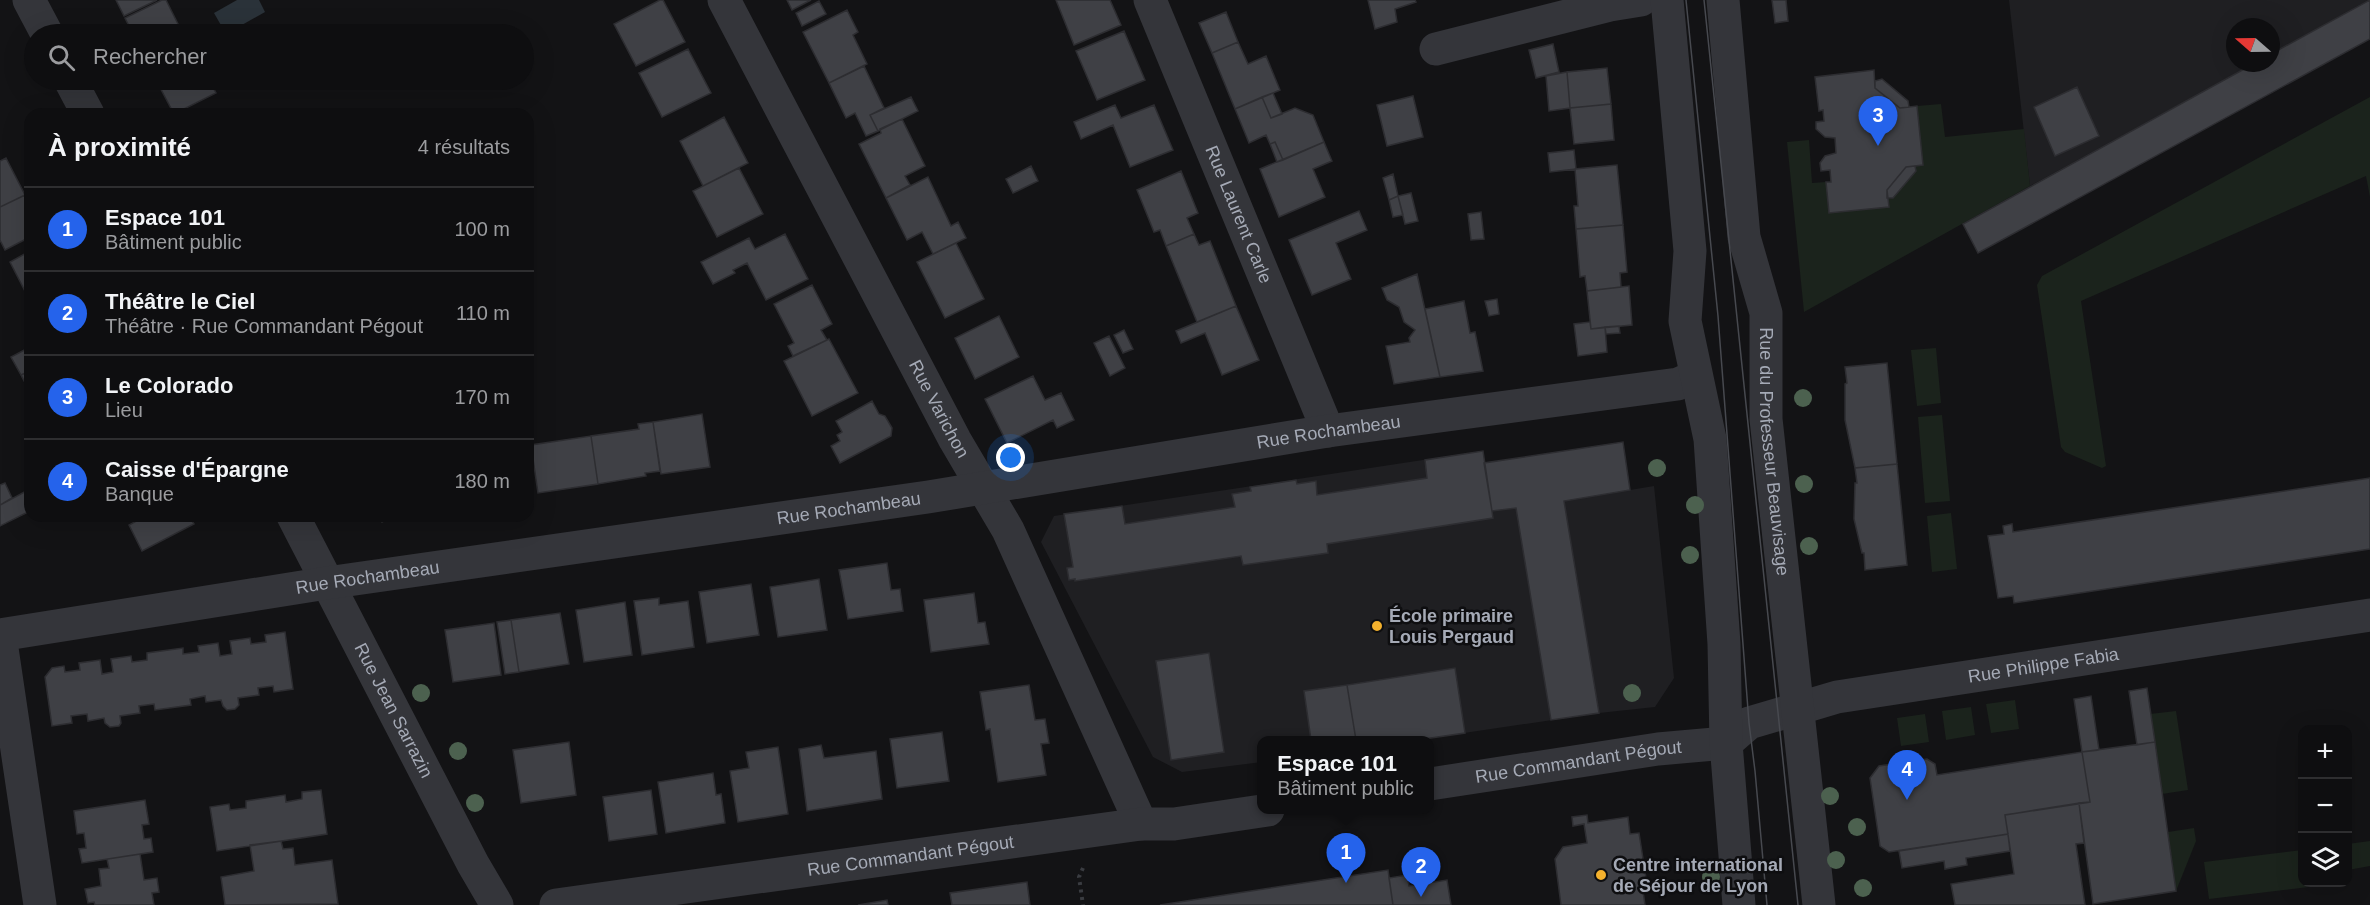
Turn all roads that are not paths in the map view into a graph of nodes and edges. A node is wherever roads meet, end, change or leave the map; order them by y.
1 (29, 0) edge
2 (724, 0) edge
3 (1150, 0) edge
4 (1641, 0) edge
5 (1667, 0) edge
6 (1723, 0) edge
7 (42, 24) edge
8 (1437, 49) dead end
9 (75, 90) edge
10 (85, 108) edge
11 (1696, 376) junction
12 (1328, 431) junction
13 (984, 489) junction
14 (295, 522) edge
15 (327, 583) junction
16 (2370, 615) edge
17 (0, 635) edge
18 (1798, 708) junction
19 (1726, 743) junction
20 (1434, 783) edge
21 (1257, 812) edge
22 (1141, 824) junction
23 (40, 905) edge
24 (497, 905) edge
25 (556, 905) edge
26 (1739, 905) edge
27 (1819, 905) edge

1 - 7 street
2 - 13 street, Rue Varichon
3 - 12 street, Rue Laurent Carle
4 - 8 street
5 - 11 street
6 - 18 street, Rue du Professeur Beauvisage
9 - 10 street
11 - 12 street, Rue Rochambeau
11 - 19 street
12 - 13 street, Rue Rochambeau
13 - 15 street, Rue Rochambeau
13 - 22 street, Rue Varichon
14 - 15 street, Rue Jean Sarrazin
15 - 17 street, Rue Rochambeau
15 - 24 street, Rue Jean Sarrazin
16 - 18 street, Rue Philippe Fabia
17 - 23 street
18 - 19 street, Rue Philippe Fabia
18 - 27 street, Rue du Professeur Beauvisage
19 - 20 street, Rue Commandant Pégout
19 - 26 street
21 - 22 street, Rue Commandant Pégout
22 - 25 street, Rue Commandant Pégout

